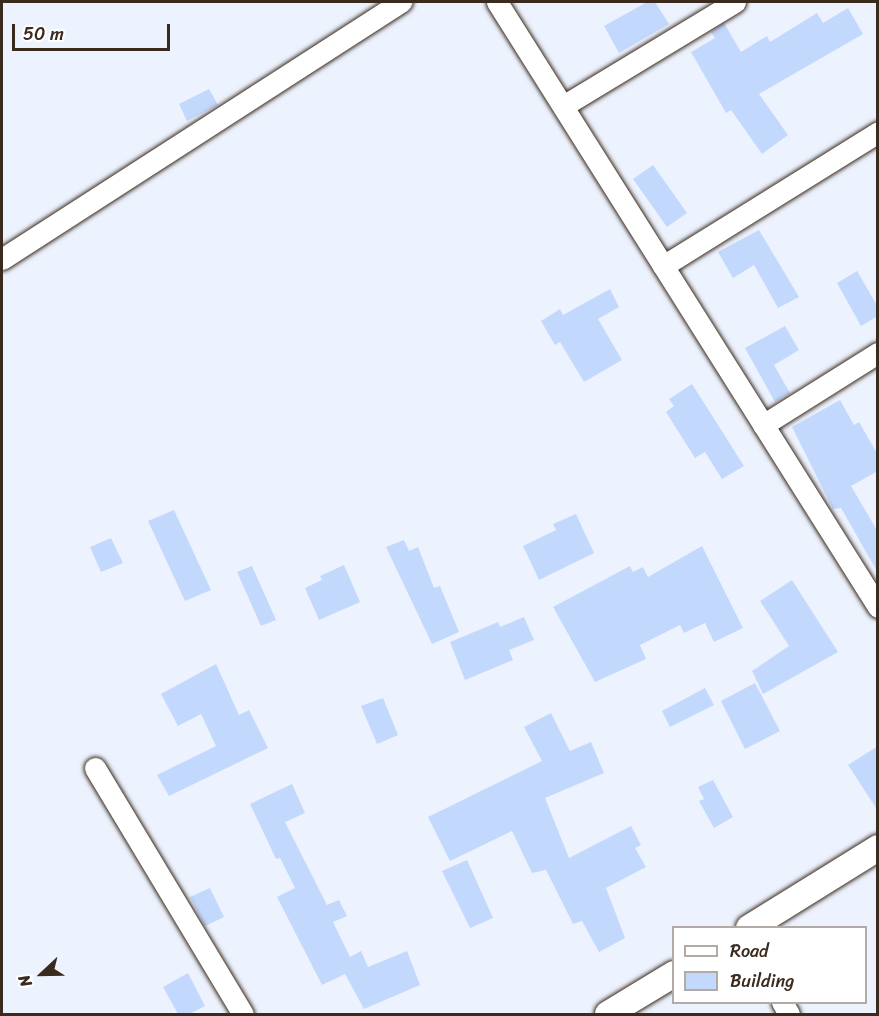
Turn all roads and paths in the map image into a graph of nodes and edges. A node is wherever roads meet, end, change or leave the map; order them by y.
1 (401, 2) edge
2 (497, 2) edge
3 (735, 2) edge
4 (563, 106) junction
5 (878, 132) edge
6 (2, 259) edge
7 (663, 266) junction
8 (878, 353) edge
9 (763, 425) junction
10 (871, 581) edge
11 (878, 607) edge
12 (95, 768) dead end
13 (878, 848) edge
14 (751, 926) edge
15 (672, 975) edge
16 (243, 1014) edge
17 (608, 1014) edge

1 - 6 street
2 - 4 street
3 - 4 street
4 - 7 street
5 - 7 street
7 - 9 street
8 - 9 street
9 - 10 street
10 - 11 street
12 - 16 street
13 - 14 street
15 - 17 street

